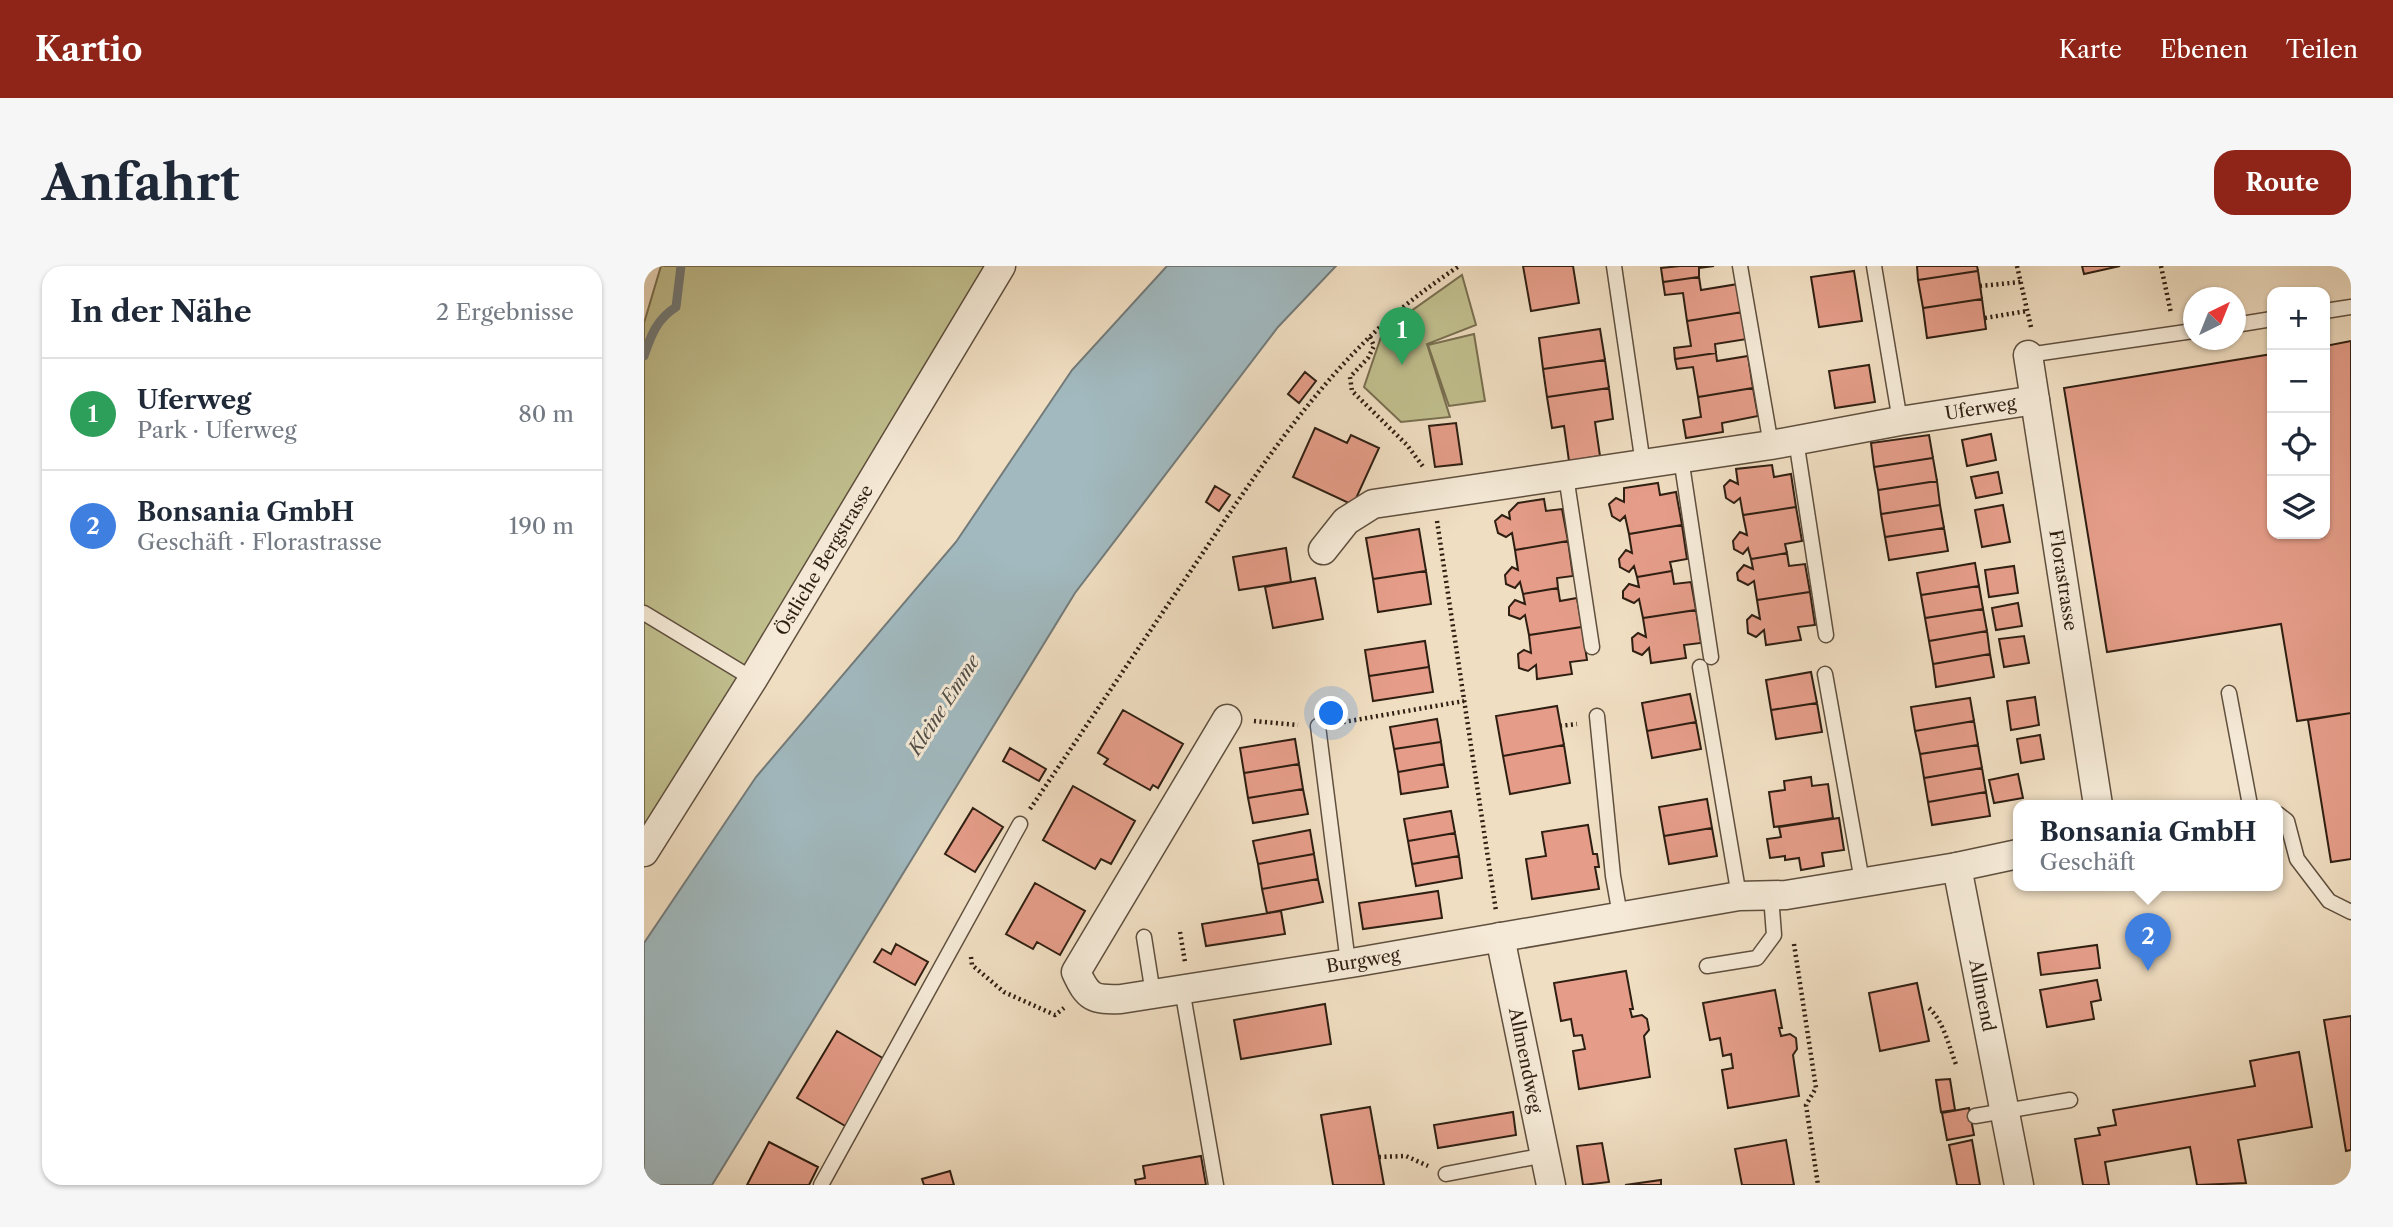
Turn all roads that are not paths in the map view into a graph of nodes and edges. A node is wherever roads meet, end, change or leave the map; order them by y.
1 (1001, 266) edge
2 (1614, 266) edge
3 (1740, 266) edge
4 (1874, 266) edge
5 (2351, 307) edge
6 (2330, 311) edge
7 (2267, 320) edge
8 (2246, 323) edge
9 (2183, 333) edge
10 (2033, 355) joint
11 (2035, 400) junction
12 (1900, 421) junction
13 (1783, 442) junction
14 (1681, 458) junction
15 (1643, 464) junction
16 (1566, 476) junction
17 (1323, 550) dead end
18 (644, 613) edge
19 (1826, 635) dead end
20 (1592, 647) dead end
21 (1825, 674) dead end
22 (753, 680) junction
23 (2229, 693) dead end
24 (1597, 716) dead end
25 (1227, 719) road end
26 (1318, 726) road end
27 (2097, 800) edge
28 (2249, 800) edge
29 (2283, 818) edge
30 (1020, 824) road end
31 (644, 852) edge
32 (2013, 855) edge
33 (1957, 867) junction
34 (1862, 881) junction
35 (1740, 895) junction
36 (1778, 895) junction
37 (2351, 912) edge
38 (1620, 915) junction
39 (1144, 937) dead end
40 (1500, 937) junction
41 (1348, 963) junction
42 (1707, 966) dead end
43 (1182, 989) junction
44 (1153, 993) junction
45 (2070, 1100) dead end
46 (2005, 1111) junction
47 (1975, 1116) dead end
48 (1545, 1155) junction
49 (1446, 1174) road end
50 (821, 1185) edge
51 (1216, 1185) edge
52 (1551, 1185) edge
53 (2019, 1185) edge

1 - 22 street, Östliche Bergstrasse
2 - 15 lane
3 - 13 lane
4 - 12 lane
5 - 6 lane
7 - 8 lane
9 - 10 lane
10 - 11 street, Florastrasse
11 - 12 street, Uferweg
11 - 27 street, Florastrasse
12 - 13 street, Uferweg
13 - 14 street, Uferweg
13 - 19 lane
14 - 15 street, Uferweg
14 - 35 lane
15 - 16 street, Uferweg
16 - 17 street, Uferweg
16 - 20 lane
18 - 22 lane
21 - 34 lane
22 - 31 street, Östliche Bergstrasse
23 - 28 lane
24 - 38 lane
25 - 44 street, Burgweg
26 - 41 lane
29 - 37 lane
30 - 50 lane
32 - 33 street
33 - 34 street, Burgweg
33 - 46 street, Allmend
34 - 36 street, Burgweg
35 - 36 street, Burgweg
35 - 38 street, Burgweg
36 - 42 lane
38 - 40 street, Burgweg
39 - 44 lane
40 - 41 street, Burgweg
40 - 48 street, Allmendweg
41 - 43 street, Burgweg
43 - 44 street, Burgweg
43 - 51 lane
45 - 46 lane
46 - 47 lane
46 - 53 street, Allmend
48 - 49 lane
48 - 52 street, Allmendweg

